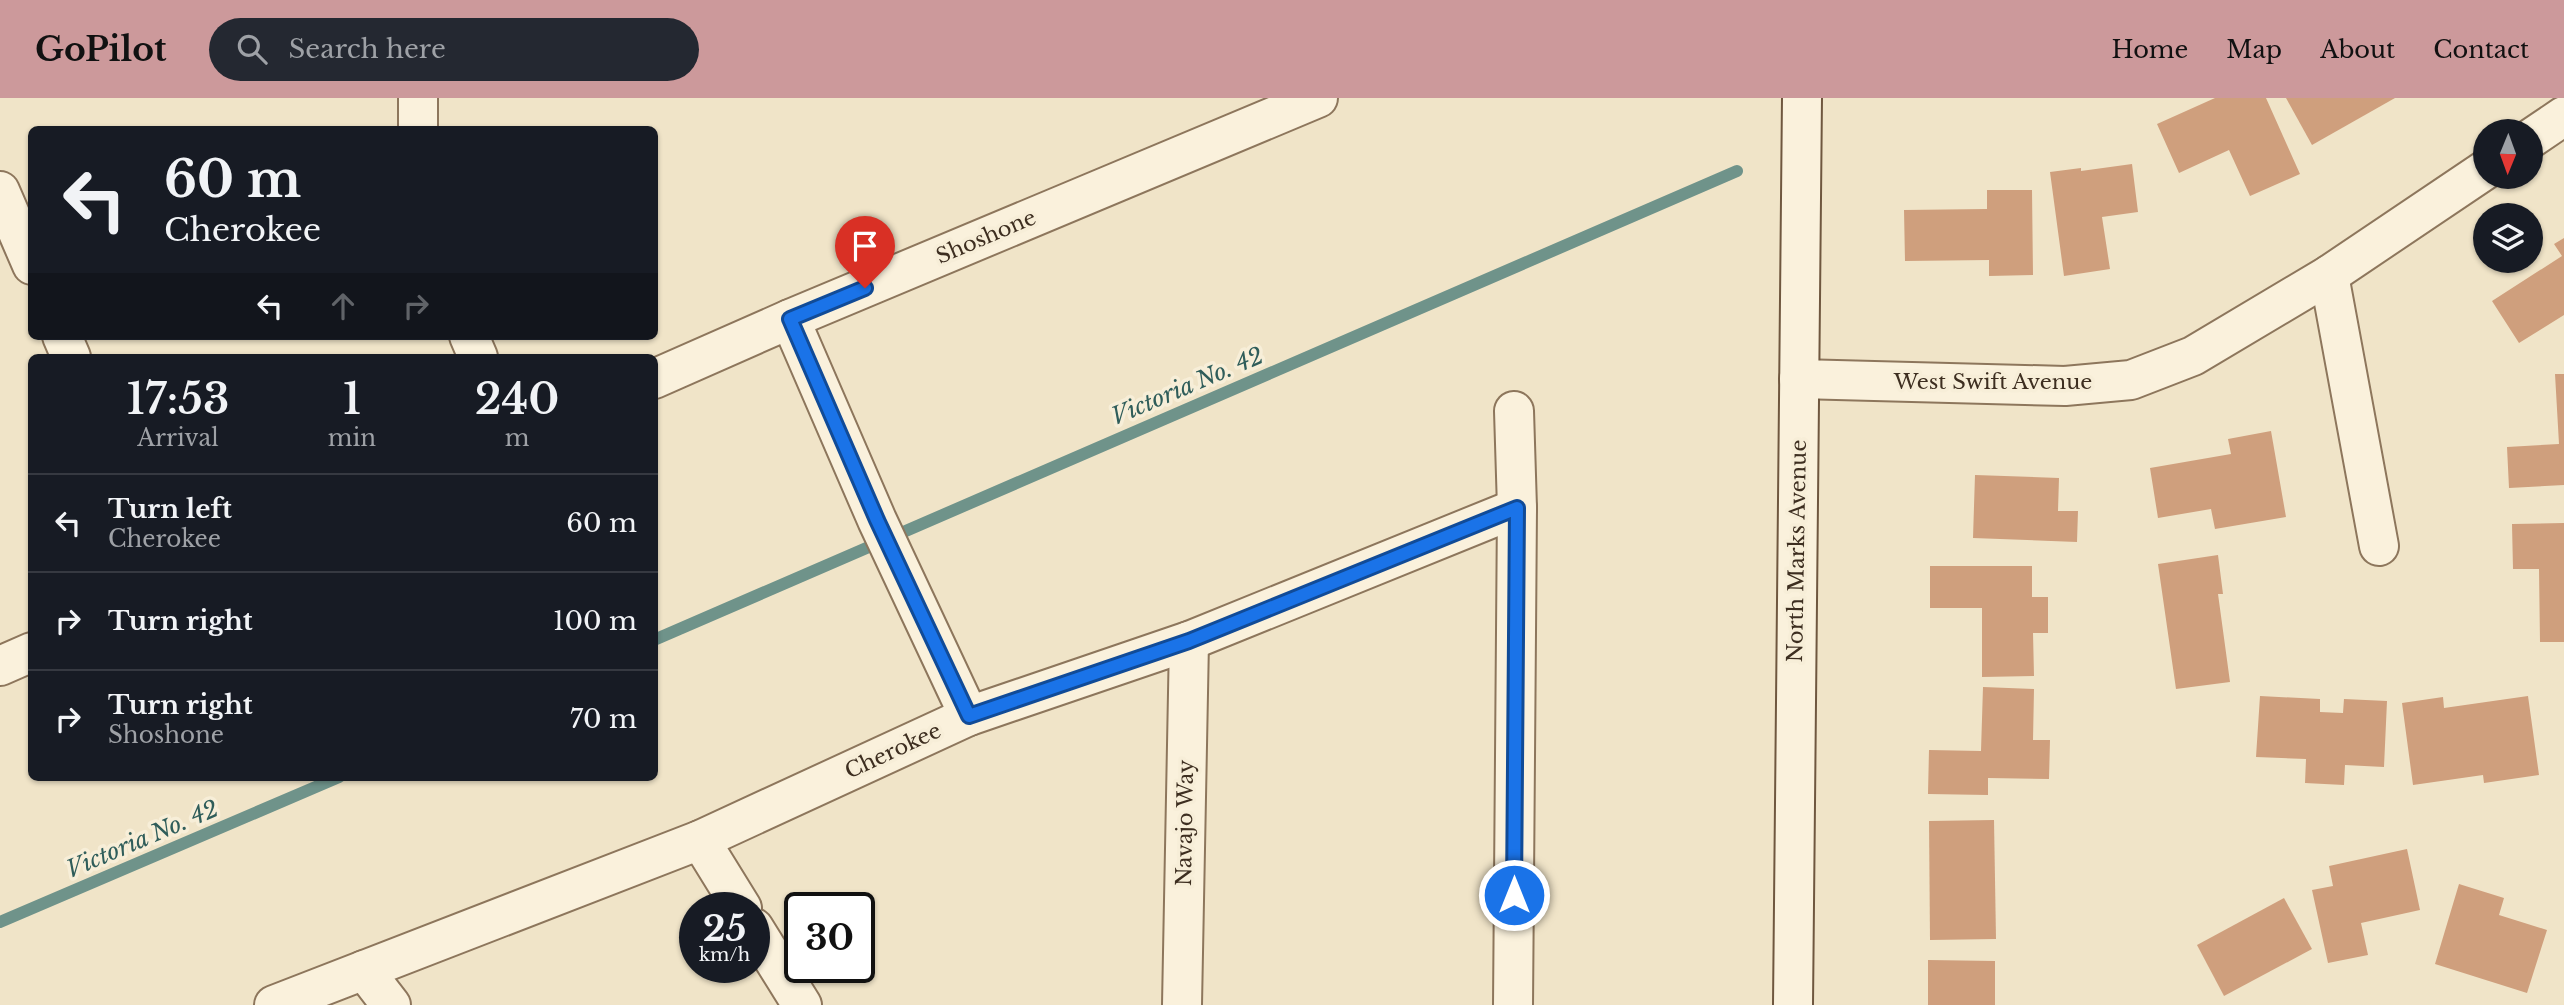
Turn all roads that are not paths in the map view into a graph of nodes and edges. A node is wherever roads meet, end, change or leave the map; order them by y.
1 (418, 98) edge
2 (1318, 98) edge
3 (1802, 98) edge
4 (2564, 116) edge
5 (418, 126) edge
6 (2543, 130) edge
7 (2473, 178) edge
8 (0, 191) edge
9 (28, 256) edge
10 (2329, 275) junction
11 (790, 319) junction
12 (658, 377) edge
13 (1799, 379) junction
14 (1514, 411) dead end
15 (1517, 508) junction
16 (2379, 546) dead end
17 (1189, 641) junction
18 (28, 654) edge
19 (0, 666) edge
20 (969, 716) junction
21 (700, 840) junction
22 (732, 892) edge
23 (770, 954) edge
24 (364, 970) junction
25 (274, 1005) edge
26 (391, 1005) edge
27 (802, 1005) edge
28 (1182, 1005) edge
29 (1513, 1005) edge
30 (1793, 1005) edge

1 - 5 street
2 - 11 street, Shoshone
3 - 13 street, North Marks Avenue
4 - 6 street
7 - 10 street, West Swift Avenue
8 - 9 street
10 - 13 street, West Swift Avenue
10 - 16 street
11 - 12 street, Shoshone
11 - 20 street
13 - 30 street, North Marks Avenue
14 - 15 street
15 - 17 street, Cherokee
15 - 29 street
17 - 20 street, Cherokee
17 - 28 street, Navajo Way
18 - 19 street
20 - 21 street, Cherokee
21 - 22 street
21 - 24 street, Cherokee
23 - 27 street
24 - 25 street, Cherokee
24 - 26 street

